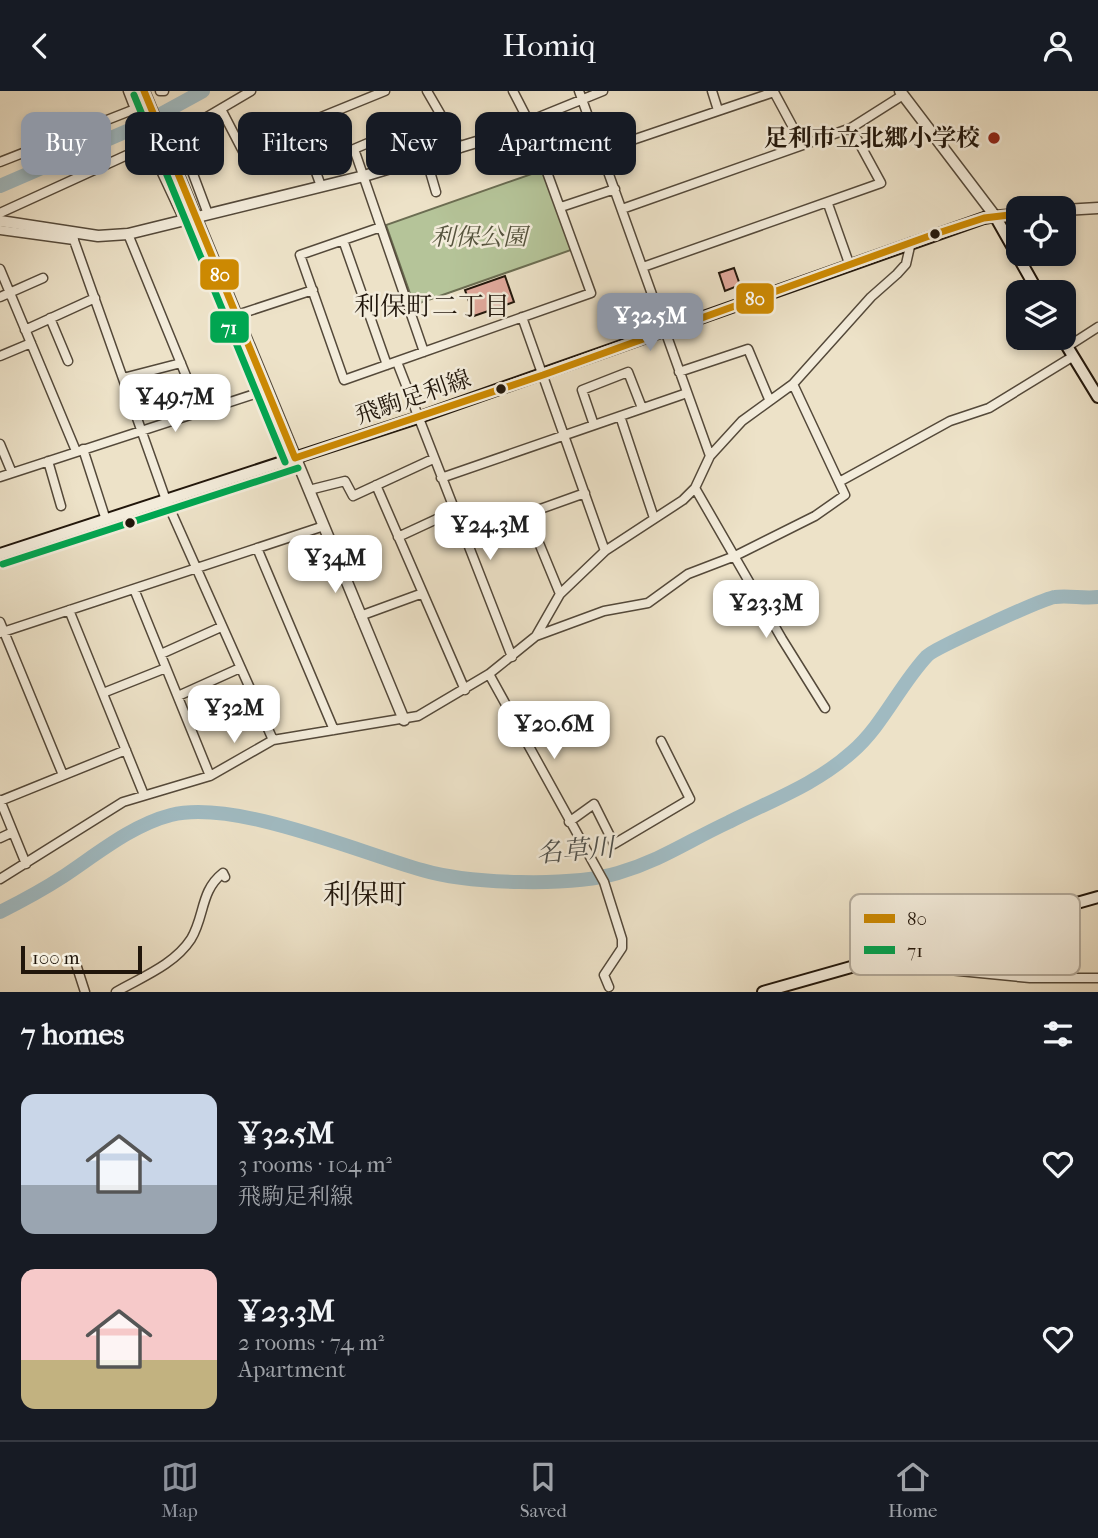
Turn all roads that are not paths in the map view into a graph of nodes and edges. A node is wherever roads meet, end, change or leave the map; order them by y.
1 (128, 91) edge
2 (144, 91) edge
3 (251, 91) edge
4 (385, 91) edge
5 (427, 91) edge
6 (513, 91) edge
7 (603, 91) edge
8 (712, 91) edge
9 (901, 93) edge
10 (580, 95) edge
11 (221, 109) junction
12 (718, 110) junction
13 (333, 112) edge
14 (439, 112) edge
15 (524, 112) edge
16 (545, 112) edge
17 (586, 112) edge
18 (851, 128) junction
19 (636, 138) edge
20 (238, 142) edge
21 (366, 144) edge
22 (802, 144) junction
23 (0, 162) edge
24 (317, 175) edge
25 (368, 175) edge
26 (430, 175) edge
27 (549, 175) edge
28 (609, 175) edge
29 (364, 176) junction
30 (321, 186) junction
31 (615, 189) junction
32 (436, 192) dead end
33 (828, 204) junction
34 (561, 207) junction
35 (1098, 208) edge
36 (622, 209) junction
37 (1076, 209) edge
38 (0, 213) edge
39 (208, 214) junction
40 (1006, 215) edge
41 (995, 216) junction
42 (197, 217) junction
43 (0, 221) edge
44 (184, 221) junction
45 (381, 226) junction
46 (0, 230) edge
47 (128, 234) junction
48 (72, 236) junction
49 (343, 240) junction
50 (911, 242) junction
51 (850, 266) junction
52 (643, 267) junction
53 (0, 269) edge
54 (43, 278) dead end
55 (1031, 280) edge
56 (313, 290) junction
57 (10, 293) junction
58 (0, 297) edge
59 (94, 298) junction
60 (237, 315) junction
61 (522, 317) junction
62 (50, 318) junction
63 (1098, 327) edge
64 (25, 330) junction
65 (665, 331) junction
66 (1076, 341) edge
67 (31, 344) junction
68 (1063, 350) edge
69 (1069, 350) edge
70 (424, 352) junction
71 (0, 356) edge
72 (68, 361) dead end
73 (397, 362) junction
74 (181, 363) junction
75 (387, 365) junction
76 (679, 372) junction
77 (542, 375) junction
78 (122, 378) junction
79 (793, 384) junction
80 (267, 390) junction
81 (687, 393) junction
82 (1098, 397) edge
83 (769, 399) junction
84 (642, 408) junction
85 (200, 410) junction
86 (620, 416) junction
87 (417, 418) junction
88 (594, 425) junction
89 (140, 430) junction
90 (564, 435) junction
91 (0, 444) edge
92 (80, 450) junction
93 (710, 456) junction
94 (295, 458) junction
95 (433, 459) junction
96 (48, 461) junction
97 (12, 473) junction
98 (0, 477) edge
99 (441, 478) junction
100 (839, 482) junction
101 (376, 485) junction
102 (695, 488) junction
103 (309, 489) junction
104 (584, 493) junction
105 (166, 500) junction
106 (61, 506) dead end
107 (454, 511) junction
108 (527, 514) junction
109 (654, 518) junction
110 (106, 520) junction
111 (324, 526) junction
112 (465, 536) junction
113 (398, 537) junction
114 (257, 548) junction
115 (605, 551) junction
116 (0, 554) edge
117 (736, 557) junction
118 (194, 568) junction
119 (134, 589) junction
120 (423, 593) junction
121 (560, 594) junction
122 (69, 610) junction
123 (360, 616) junction
124 (0, 622) edge
125 (221, 627) junction
126 (2, 632) edge
127 (536, 636) junction
128 (161, 654) junction
129 (512, 657) junction
130 (166, 668) junction
131 (240, 668) junction
132 (489, 674) junction
133 (465, 690) junction
134 (103, 693) junction
135 (178, 696) junction
136 (825, 708) dead end
137 (404, 720) junction
138 (334, 730) junction
139 (273, 740) junction
140 (661, 741) dead end
141 (126, 750) junction
142 (63, 775) junction
143 (210, 776) junction
144 (144, 795) junction
145 (0, 801) edge
146 (569, 822) junction
147 (13, 832) junction
148 (0, 838) edge
149 (26, 864) junction
150 (225, 877) dead end
151 (0, 879) edge
152 (1098, 897) edge
153 (1080, 902) edge
154 (75, 961) dead end
155 (850, 968) edge
156 (1000, 975) edge
157 (1098, 978) edge
158 (609, 987) dead end
159 (85, 992) edge
160 (116, 992) edge
161 (763, 992) edge

1 - 23 street
2 - 42 street
3 - 11 street
4 - 13 street
5 - 14 street
6 - 15 street
7 - 10 street
8 - 12 street
9 - 18 street
9 - 41 street
10 - 16 street
10 - 17 street
11 - 20 street
11 - 39 street
12 - 19 street
12 - 22 street
18 - 22 street
18 - 33 street
21 - 29 street
22 - 36 street
24 - 30 street
25 - 29 street
26 - 32 street
27 - 34 street
28 - 31 street
29 - 30 street
29 - 45 street
30 - 39 street
31 - 34 street
31 - 36 street
33 - 51 street
33 - 52 street
34 - 61 street
35 - 37 street
36 - 52 street
38 - 44 street
39 - 42 street
40 - 41 street
41 - 50 main road, 飛駒足利線
41 - 55 main road
42 - 44 street
42 - 60 street
43 - 48 street
44 - 47 street
45 - 49 street
45 - 70 street
46 - 48 street
47 - 48 street
47 - 74 street
48 - 59 street
49 - 56 street
49 - 75 street
50 - 51 main road, 飛駒足利線
50 - 79 street
51 - 65 main road, 飛駒足利線
52 - 65 street
53 - 57 street
54 - 57 street
56 - 60 street
56 - 75 street
57 - 58 street
57 - 64 street
59 - 62 street
59 - 78 street
60 - 80 street
61 - 70 street
61 - 77 street
62 - 64 street
62 - 72 street
63 - 66 street
64 - 67 street
65 - 76 street
65 - 77 main road, 飛駒足利線
67 - 71 street
67 - 92 street
68 - 100 street
69 - 82 main road
70 - 73 street
73 - 75 street
73 - 87 street
74 - 78 street
74 - 85 street
76 - 81 street
76 - 83 street
77 - 87 main road, 飛駒足利線
77 - 90 street
78 - 89 street
79 - 83 street
79 - 100 street
80 - 85 street
80 - 94 street
81 - 84 street
81 - 93 street
83 - 93 street
84 - 86 street
84 - 88 street
85 - 89 street
86 - 88 street
86 - 109 street
87 - 94 main road, 飛駒足利線
87 - 95 street
88 - 90 street
89 - 92 street
89 - 105 street
90 - 99 street
90 - 104 street
91 - 97 street
92 - 96 street
92 - 110 street
93 - 102 street
94 - 103 street
94 - 105 main road, 飛駒足利線
95 - 99 street
95 - 101 street
96 - 97 street
96 - 106 street
97 - 98 street
99 - 107 street
100 - 117 street
101 - 103 street
101 - 113 street
102 - 109 street
102 - 117 street
103 - 111 street
104 - 108 street
104 - 115 street
105 - 110 main road, 飛駒足利線
105 - 118 street
107 - 112 street
107 - 113 street
108 - 112 street
108 - 121 street
109 - 115 street
110 - 116 main road, 飛駒足利線
111 - 114 street
111 - 123 street
112 - 129 street
113 - 120 street
114 - 118 street
114 - 138 street
115 - 121 street
117 - 127 street
117 - 136 street
118 - 119 street
118 - 125 street
119 - 122 street
119 - 128 street
120 - 123 street
120 - 133 street
121 - 127 street
122 - 126 street
122 - 134 street
123 - 137 street
124 - 126 street
125 - 128 street
125 - 131 street
126 - 142 street
127 - 129 street
128 - 130 street
129 - 132 street
130 - 134 street
130 - 135 street
131 - 135 street
131 - 139 street
132 - 133 street
132 - 146 street
133 - 137 street
134 - 141 street
135 - 143 street
137 - 138 street
138 - 139 street
139 - 143 street
140 - 146 street
141 - 142 street
141 - 144 street
142 - 145 street
143 - 144 street
144 - 149 street
145 - 147 street
146 - 158 street
147 - 148 street
147 - 149 street
149 - 151 street
150 - 160 street
152 - 153 main road
154 - 159 street
155 - 161 main road
156 - 157 street

